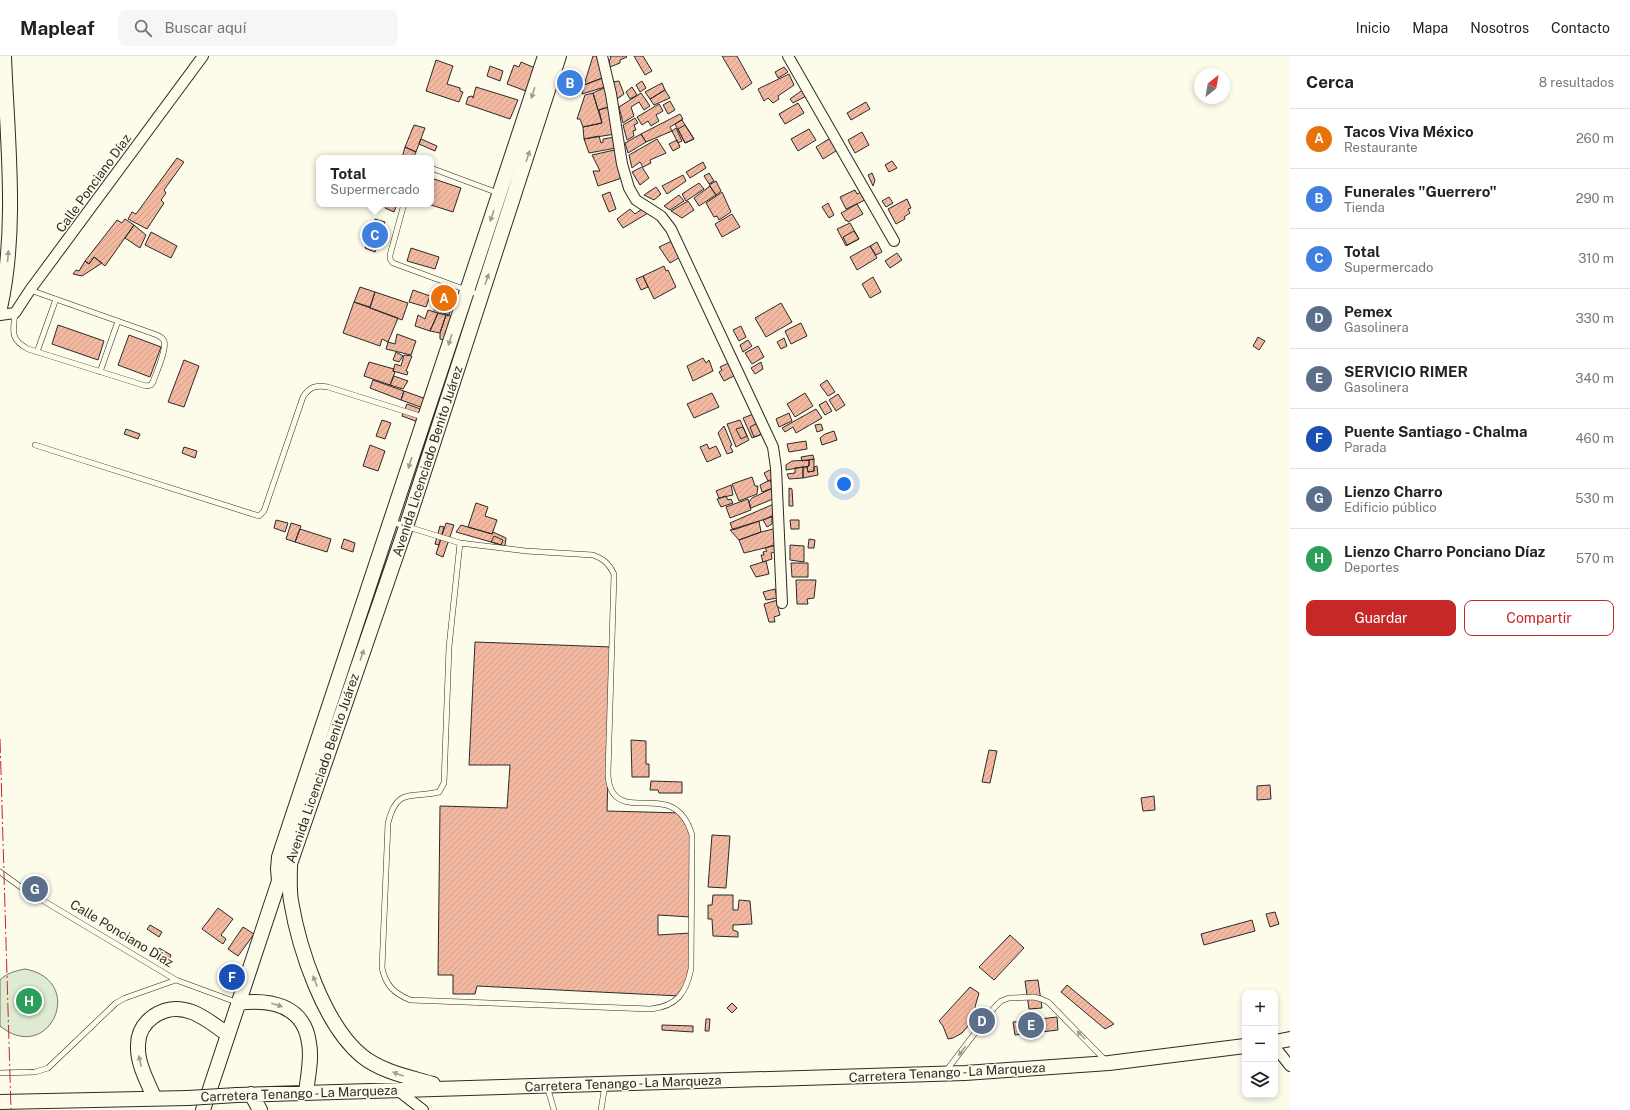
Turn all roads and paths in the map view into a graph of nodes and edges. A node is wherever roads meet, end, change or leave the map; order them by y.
1 (4, 56) edge
2 (203, 56) edge
3 (545, 56) edge
4 (560, 56) edge
5 (602, 56) edge
6 (788, 56) edge
7 (434, 169) edge
8 (499, 194) junction
9 (514, 200) junction
10 (403, 207) edge
11 (894, 241) dead end
12 (30, 290) junction
13 (467, 290) junction
14 (481, 296) junction
15 (56, 299) junction
16 (0, 308) edge
17 (15, 313) junction
18 (0, 315) edge
19 (118, 321) junction
20 (37, 352) junction
21 (100, 372) junction
22 (425, 417) junction
23 (35, 445) dead end
24 (391, 522) junction
25 (406, 527) junction
26 (460, 542) junction
27 (782, 603) dead end
28 (290, 864) junction
29 (0, 872) edge
30 (279, 881) junction
31 (176, 980) junction
32 (238, 1003) junction
33 (228, 1035) junction
34 (1290, 1039) edge
35 (1278, 1041) edge
36 (1242, 1046) edge
37 (1278, 1051) edge
38 (1108, 1063) junction
39 (1290, 1066) edge
40 (0, 1073) edge
41 (945, 1074) junction
42 (606, 1084) junction
43 (546, 1085) junction
44 (449, 1088) junction
45 (396, 1090) junction
46 (306, 1092) junction
47 (244, 1094) junction
48 (154, 1097) junction
49 (0, 1102) edge
50 (128, 1104) edge
51 (203, 1110) edge
52 (260, 1110) edge
53 (423, 1110) edge
54 (554, 1110) edge
55 (601, 1110) edge

16 -> 1 main road
2 - 12 street, Calle Ponciano Díaz
3 -> 8 main road, Avenida Licenciado Benito Juárez
9 -> 4 main road, Avenida Licenciado Benito Juárez
5 - 27 street
6 - 11 street
7 - 8 lane
8 - 9 lane
8 -> 13 main road, Avenida Licenciado Benito Juárez
14 -> 9 main road, Avenida Licenciado Benito Juárez
10 - 13 lane
12 - 15 lane
12 - 17 street, Calle Ponciano Díaz
13 - 14 lane
13 -> 22 main road, Avenida Licenciado Benito Juárez
14 - 25 main road, Avenida Licenciado Benito Juárez
15 - 19 lane
15 - 20 lane
17 - 18 street
17 - 20 lane
19 - 21 lane
19 - 21 lane
20 - 21 lane
22 - 23 lane
22 -> 24 main road, Avenida Licenciado Benito Juárez
24 - 25 lane
24 - 30 main road, Avenida Licenciado Benito Juárez
25 - 26 lane
28 -> 25 main road, Avenida Licenciado Benito Juárez
26 - 26 lane
28 - 30 main road, Avenida Licenciado Benito Juárez
44 -> 28 main road
29 - 31 lane, Calle Ponciano Díaz
30 - 32 main road
31 - 32 lane, Calle Ponciano Díaz
31 - 40 lane
32 - 33 main road
32 -> 46 main road
48 -> 33 main road
33 - 51 main road
34 - 35 main road
36 - 38 main road, Carretera Tenango - La Marqueza
37 - 39 street
38 - 41 main road, Carretera Tenango - La Marqueza
38 -> 41 lane
41 - 42 main road, Carretera Tenango - La Marqueza
42 - 43 main road, Carretera Tenango - La Marqueza
42 - 55 lane
43 - 44 main road, Carretera Tenango - La Marqueza
43 - 54 lane
44 - 45 main road, Carretera Tenango - La Marqueza
45 - 46 main road, Carretera Tenango - La Marqueza
45 - 53 street
46 - 47 main road, Carretera Tenango - La Marqueza
47 - 48 main road, Carretera Tenango - La Marqueza, bridge
47 - 52 main road
48 - 50 main road, Carretera Tenango - La Marqueza
49 - 50 main road, Carretera Tenango - La Marqueza

